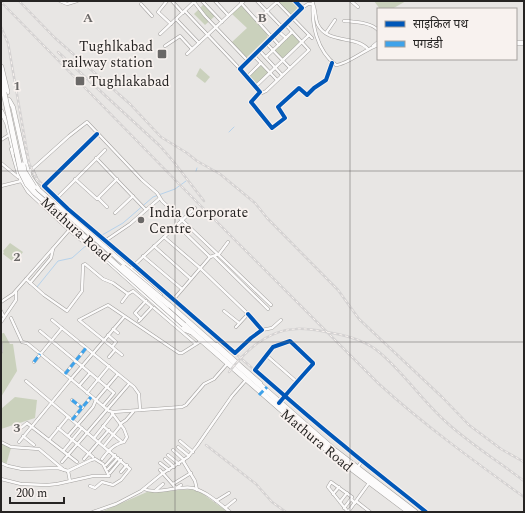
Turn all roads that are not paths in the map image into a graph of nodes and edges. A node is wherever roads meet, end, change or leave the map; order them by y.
1 (60, 1) edge
2 (77, 1) edge
3 (167, 1) edge
4 (172, 1) edge
5 (202, 1) edge
6 (215, 1) edge
7 (258, 1) edge
8 (276, 1) edge
9 (295, 1) edge
10 (195, 2) edge
11 (243, 2) edge
12 (354, 2) edge
13 (313, 3) edge
14 (141, 4) dead end
15 (358, 7) dead end
16 (302, 8) junction
17 (158, 11) junction
18 (267, 11) junction
19 (184, 12) junction
20 (228, 15) junction
21 (292, 18) junction
22 (176, 19) junction
23 (257, 20) junction
24 (334, 20) dead end
25 (344, 21) dead end
26 (222, 22) junction
27 (171, 24) junction
28 (283, 26) junction
29 (318, 26) junction
30 (217, 27) junction
31 (377, 29) edge
32 (278, 31) junction
33 (292, 32) junction
34 (326, 33) junction
35 (160, 34) dead end
36 (208, 35) junction
37 (309, 35) junction
38 (316, 36) junction
39 (272, 37) junction
40 (286, 38) junction
41 (312, 38) dead end
42 (302, 42) junction
43 (199, 43) junction
44 (266, 43) junction
45 (279, 44) junction
46 (377, 44) edge
47 (166, 46) dead end
48 (368, 48) junction
49 (192, 49) junction
50 (259, 50) junction
51 (273, 51) junction
52 (187, 54) dead end
53 (253, 55) junction
54 (266, 57) junction
55 (283, 60) junction
56 (248, 61) junction
57 (262, 63) junction
58 (332, 63) junction
59 (1, 67) edge
60 (276, 68) junction
61 (290, 68) junction
62 (240, 69) junction
63 (270, 73) junction
64 (1, 74) edge
65 (282, 75) junction
66 (247, 77) junction
67 (277, 80) junction
68 (1, 84) edge
69 (255, 86) junction
70 (3, 93) edge
71 (260, 93) junction
72 (1, 111) edge
73 (1, 114) edge
74 (16, 118) junction
75 (6, 120) junction
76 (93, 122) dead end
77 (89, 125) junction
78 (97, 134) junction
79 (9, 135) junction
80 (1, 140) edge
81 (105, 150) dead end
82 (96, 158) junction
83 (1, 163) edge
84 (30, 171) junction
85 (20, 179) junction
86 (75, 179) junction
87 (117, 179) junction
88 (1, 186) edge
89 (44, 186) junction
90 (133, 196) junction
91 (159, 196) junction
92 (98, 198) junction
93 (56, 199) junction
94 (107, 207) dead end
95 (195, 208) dead end
96 (146, 209) junction
97 (66, 211) junction
98 (115, 213) dead end
99 (58, 218) junction
100 (183, 220) junction
101 (177, 225) junction
102 (70, 229) junction
103 (83, 229) junction
104 (78, 234) junction
105 (164, 237) junction
106 (97, 238) junction
107 (105, 241) junction
108 (228, 242) dead end
109 (88, 244) junction
110 (154, 246) junction
111 (53, 248) junction
112 (219, 254) junction
113 (143, 256) junction
114 (214, 256) junction
115 (210, 257) junction
116 (134, 265) junction
117 (200, 268) junction
118 (130, 269) junction
119 (191, 279) junction
120 (26, 280) junction
121 (30, 283) junction
122 (182, 289) junction
123 (16, 291) junction
124 (128, 294) junction
125 (173, 300) junction
126 (146, 301) junction
127 (1, 302) edge
128 (122, 302) dead end
129 (171, 305) junction
130 (271, 305) dead end
131 (154, 308) dead end
132 (268, 309) dead end
133 (1, 311) edge
134 (224, 311) dead end
135 (248, 314) junction
136 (4, 317) junction
137 (124, 317) junction
138 (17, 318) dead end
139 (52, 320) dead end
140 (281, 320) dead end
141 (198, 321) junction
142 (1, 322) edge
143 (239, 323) junction
144 (193, 326) junction
145 (236, 326) dead end
146 (62, 328) junction
147 (113, 329) junction
148 (262, 330) junction
149 (40, 331) dead end
150 (118, 333) dead end
151 (193, 333) junction
152 (108, 335) junction
153 (104, 340) junction
154 (51, 341) junction
155 (198, 341) junction
156 (1, 344) edge
157 (112, 347) junction
158 (86, 348) junction
159 (115, 350) junction
160 (1, 352) edge
161 (93, 353) junction
162 (40, 354) junction
163 (122, 355) dead end
164 (266, 355) junction
165 (109, 357) dead end
166 (76, 361) junction
167 (34, 362) dead end
168 (228, 363) junction
169 (82, 366) junction
170 (109, 366) junction
171 (90, 373) junction
172 (64, 374) junction
173 (118, 374) junction
174 (71, 379) junction
175 (98, 380) junction
176 (247, 380) junction
177 (26, 381) dead end
178 (297, 382) junction
179 (129, 384) junction
180 (79, 386) junction
181 (107, 387) junction
182 (87, 393) junction
183 (285, 396) junction
184 (91, 397) junction
185 (72, 400) dead end
186 (96, 400) junction
187 (52, 403) junction
188 (280, 404) junction
189 (103, 406) junction
190 (82, 408) junction
191 (107, 410) junction
192 (140, 410) junction
193 (133, 412) dead end
194 (112, 413) junction
195 (68, 417) junction
196 (72, 420) junction
197 (77, 424) junction
198 (121, 424) junction
199 (32, 426) junction
200 (103, 426) junction
201 (21, 428) dead end
202 (58, 428) junction
203 (82, 428) junction
204 (109, 430) junction
205 (87, 433) junction
206 (114, 434) junction
207 (23, 436) junction
208 (68, 436) junction
209 (94, 438) junction
210 (49, 440) junction
211 (72, 440) junction
212 (98, 441) junction
213 (180, 441) dead end
214 (1, 442) edge
215 (19, 442) dead end
216 (123, 442) junction
217 (78, 444) junction
218 (34, 445) dead end
219 (104, 446) junction
220 (178, 447) dead end
221 (109, 450) junction
222 (173, 450) dead end
223 (63, 451) junction
224 (193, 452) junction
225 (88, 453) junction
226 (68, 455) junction
227 (114, 455) junction
228 (168, 455) dead end
229 (189, 456) junction
230 (93, 457) dead end
231 (84, 459) dead end
232 (102, 459) dead end
233 (119, 459) junction
234 (165, 460) dead end
235 (362, 460) junction
236 (183, 461) junction
237 (62, 462) dead end
238 (77, 462) dead end
239 (1, 463) edge
240 (160, 463) dead end
241 (179, 464) junction
242 (106, 465) dead end
243 (127, 465) junction
244 (174, 467) junction
245 (357, 468) junction
246 (108, 469) dead end
247 (64, 470) junction
248 (160, 470) dead end
249 (169, 470) junction
250 (68, 471) junction
251 (121, 472) dead end
252 (110, 473) dead end
253 (163, 473) junction
254 (191, 473) junction
255 (1, 479) edge
256 (70, 481) junction
257 (370, 482) junction
258 (163, 484) dead end
259 (173, 484) junction
260 (181, 485) dead end
261 (90, 486) dead end
262 (339, 487) junction
263 (176, 488) junction
264 (144, 489) junction
265 (156, 490) junction
266 (196, 490) junction
267 (229, 493) dead end
268 (347, 493) junction
269 (333, 494) junction
270 (351, 499) junction
271 (235, 500) dead end
272 (216, 501) junction
273 (340, 502) junction
274 (355, 502) junction
275 (225, 508) junction
276 (344, 508) junction
277 (366, 509) junction
278 (94, 512) edge
279 (230, 512) edge
280 (348, 512) edge
281 (363, 512) edge
282 (370, 512) edge
283 (409, 512) edge
284 (415, 512) edge
285 (426, 512) edge

1 - 2 street
3 - 17 street
4 - 19 street
5 - 26 street
6 - 20 street
7 - 18 street
8 - 18 street
8 - 21 street
9 - 16 street
10 - 19 street
10 - 30 street
11 - 20 street
11 - 23 street
12 - 15 street
13 - 16 street
13 - 29 street
13 - 38 street
14 - 17 street
16 - 21 street
17 - 27 street
18 - 23 street
18 - 28 street
19 - 22 street
19 - 36 street
20 - 26 street
21 - 28 street
21 - 37 street
22 - 27 street
22 - 43 street
23 - 39 street
24 - 34 street
25 - 31 street
26 - 30 street
27 - 35 street
28 - 32 street
28 - 33 street
29 - 34 street
29 - 38 street
30 - 36 street
30 - 56 street
32 - 39 street
32 - 40 street
33 - 40 street
33 - 42 street
34 - 48 street
36 - 43 street
36 - 62 street
37 - 41 street
37 - 42 street
38 - 58 street
39 - 44 street
39 - 45 street
40 - 45 street
42 - 55 street
42 - 61 street
43 - 49 street
44 - 50 street
44 - 51 street
45 - 51 street
46 - 48 street
47 - 49 street
48 - 58 street
49 - 52 street
50 - 53 street
50 - 54 street
51 - 54 street
51 - 55 street
53 - 56 street
53 - 57 street
54 - 60 street
55 - 60 street
55 - 61 street
56 - 62 street
57 - 63 street
57 - 66 street
58 - 71 street
59 - 70 highway, Mathura Road
60 - 63 street
60 - 65 street
61 - 65 street
62 - 66 street
63 - 67 street
63 - 69 street
64 - 70 highway
65 - 67 street
66 - 69 street
67 - 71 street
68 - 70 highway
69 - 71 street
70 - 74 main road, Mathura Road
70 - 129 highway, Mathura Road, bridge
70 - 151 highway, Mathura Road, bridge
72 - 75 main road, Mathura Road
73 - 79 street
74 - 75 main road
74 - 84 main road, Mathura Road
75 - 85 main road, Mathura Road
76 - 77 street
77 - 78 street
77 - 84 street
78 - 89 street
78 - 91 street
79 - 80 street
79 - 85 street
81 - 82 street
82 - 86 street
82 - 87 street
83 - 85 street
84 - 89 street
84 - 97 main road, Mathura Road
85 - 88 street
85 - 99 main road, Mathura Road
86 - 92 street
86 - 93 street
87 - 90 street
87 - 92 street
89 - 93 street
90 - 96 street
90 - 98 street
91 - 96 street
91 - 100 street
92 - 94 street
93 - 97 street
95 - 100 street
96 - 107 street
97 - 99 main road
97 - 103 main road, Mathura Road
97 - 106 street
99 - 102 main road, Mathura Road
100 - 101 street
100 - 112 street
101 - 105 street
101 - 115 street
102 - 104 main road, Mathura Road
102 - 109 street
102 - 111 street
103 - 104 main road
103 - 106 main road, Mathura Road
104 - 109 main road, Mathura Road
105 - 110 street
105 - 117 street
106 - 107 street
106 - 118 main road, Mathura Road
107 - 116 street
108 - 112 street
109 - 151 main road, Mathura Road
110 - 113 street
110 - 119 street
111 - 120 street
111 - 121 street
112 - 114 street
112 - 130 street
113 - 116 street
113 - 122 street
114 - 115 street
114 - 132 street
115 - 117 street
116 - 118 street
116 - 125 street
117 - 119 street
117 - 135 street
118 - 129 main road, Mathura Road
119 - 122 street
120 - 121 street
120 - 123 street
121 - 124 street
122 - 125 street
123 - 127 street
123 - 136 street
124 - 126 street
124 - 128 street
125 - 141 street
126 - 126 street
129 - 144 highway, Mathura Road
131 - 155 street
133 - 136 street
134 - 143 street
135 - 143 street
135 - 148 street
136 - 142 street
137 - 147 street
137 - 153 street
137 - 155 street
138 - 162 street
139 - 146 street
140 - 148 street
141 - 144 street
141 - 148 street
143 - 145 street
144 - 188 highway, Mathura Road
146 - 154 street
146 - 158 street
147 - 150 street
147 - 152 street
149 - 154 street
151 - 155 highway, Mathura Road
152 - 153 street
152 - 157 street
153 - 157 street
153 - 161 street
154 - 162 street
154 - 166 street
155 - 168 highway, Mathura Road
156 - 160 street
157 - 159 street
158 - 161 street
158 - 166 street
159 - 163 street
159 - 165 street
161 - 169 street
161 - 170 street
162 - 167 street
162 - 172 street
164 - 178 street
164 - 178 street
164 - 183 street
166 - 169 street
166 - 172 street
168 - 176 highway, Mathura Road
168 - 192 street
169 - 171 street
169 - 174 street
170 - 173 street
170 - 175 street
171 - 175 street
171 - 180 street
172 - 174 street
173 - 179 street
173 - 181 street
174 - 180 street
174 - 187 street
175 - 181 street
175 - 182 street
176 - 224 street
176 - 257 highway, Mathura Road
177 - 187 street
178 - 183 street
179 - 191 street
179 - 192 street
180 - 182 street
181 - 186 street
181 - 189 street
182 - 184 street
183 - 188 street
183 - 235 street
184 - 186 street
184 - 190 street
185 - 190 street
186 - 189 street
186 - 197 street
187 - 195 street
187 - 199 street
188 - 245 highway, Mathura Road
189 - 191 street
190 - 196 street
191 - 194 street
191 - 205 street
192 - 194 street
193 - 198 street
194 - 198 street
194 - 200 street
195 - 196 street
195 - 202 street
196 - 197 street
197 - 203 street
197 - 208 street
198 - 206 street
198 - 216 street
199 - 201 street
199 - 207 street
199 - 210 street
200 - 204 street
200 - 209 street
202 - 208 street
202 - 210 street
203 - 205 street
203 - 211 street
204 - 206 street
204 - 212 street
205 - 209 street
205 - 217 street
206 - 216 street
206 - 219 street
207 - 215 street
207 - 218 street
208 - 211 street
209 - 212 street
210 - 223 street
211 - 217 street
211 - 223 street
212 - 219 street
212 - 225 street
213 - 224 street
214 - 247 street
216 - 221 street
217 - 225 street
217 - 226 street
219 - 221 street
220 - 229 street
221 - 227 street
221 - 232 street
222 - 236 street
223 - 226 street
224 - 229 street
225 - 230 street
225 - 231 street
226 - 237 street
226 - 238 street
227 - 233 street
227 - 242 street
228 - 241 street
229 - 236 street
233 - 243 street
233 - 246 street
233 - 252 street
234 - 244 street
235 - 245 street
235 - 285 street
236 - 241 street
236 - 254 street
239 - 247 street
240 - 249 street
241 - 244 street
243 - 251 street
243 - 261 street
244 - 249 street
245 - 284 highway, Mathura Road
247 - 250 street
248 - 253 street
249 - 253 street
250 - 256 street
250 - 256 street
253 - 259 street
253 - 264 street
254 - 259 street
254 - 266 street
255 - 256 street
257 - 274 street
257 - 283 highway, Mathura Road
258 - 265 street
259 - 263 street
260 - 263 street
262 - 268 street
262 - 269 street
262 - 269 street
263 - 265 street
263 - 266 street
264 - 265 street
264 - 278 street
266 - 272 street
267 - 272 street
268 - 270 street
268 - 273 street
269 - 273 street
270 - 274 street
270 - 276 street
271 - 275 street
272 - 275 street
273 - 276 street
274 - 277 street
274 - 280 street
275 - 279 street
276 - 280 street
277 - 281 street
277 - 282 street

